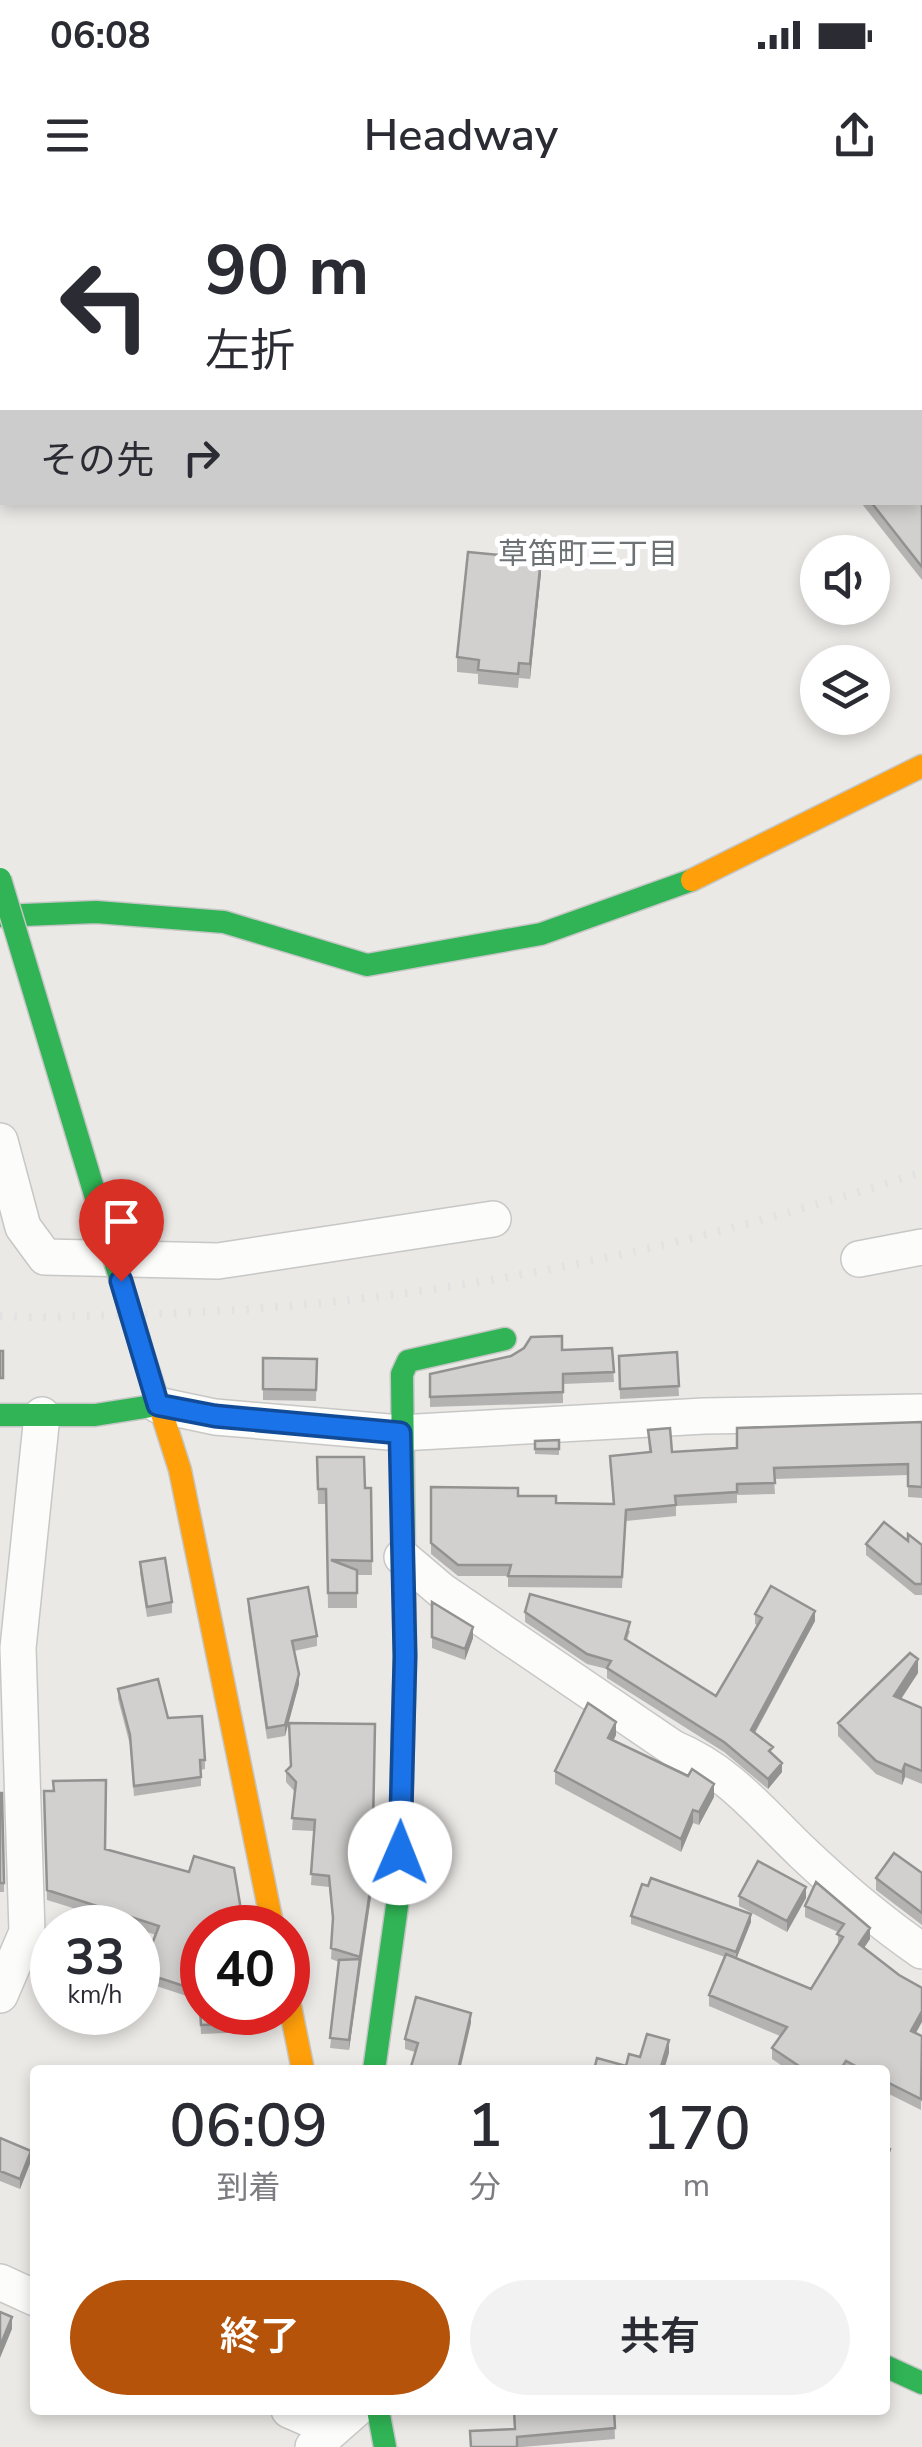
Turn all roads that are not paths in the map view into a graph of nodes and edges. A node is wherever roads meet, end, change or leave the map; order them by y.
1 (922, 766) edge
2 (0, 880) edge
3 (0, 916) edge
4 (0, 1140) edge
5 (493, 1219) dead end
6 (922, 1248) edge
7 (859, 1260) dead end
8 (506, 1339) dead end
9 (158, 1405) junction
10 (922, 1412) edge
11 (0, 1414) edge
12 (42, 1415) junction
13 (400, 1433) junction
14 (402, 1556) junction
15 (9, 1659) edge
16 (269, 1905) edge
17 (922, 1951) edge
18 (0, 1995) edge
19 (295, 2035) edge
20 (301, 2065) edge
21 (375, 2065) edge
22 (0, 2282) edge
23 (30, 2296) edge
24 (890, 2368) edge
25 (922, 2383) edge
26 (300, 2415) edge
27 (379, 2415) edge
28 (333, 2428) edge
29 (385, 2447) edge

1 - 3 street
2 - 9 street, bridge
4 - 5 street
6 - 7 street
8 - 13 street
9 - 12 street
9 - 13 street
9 - 16 street
10 - 13 street
11 - 12 street
12 - 15 street
13 - 14 street
14 - 17 street
14 - 21 street
15 - 18 street
19 - 20 street
22 - 23 street
24 - 25 street
26 - 28 street
27 - 29 street

